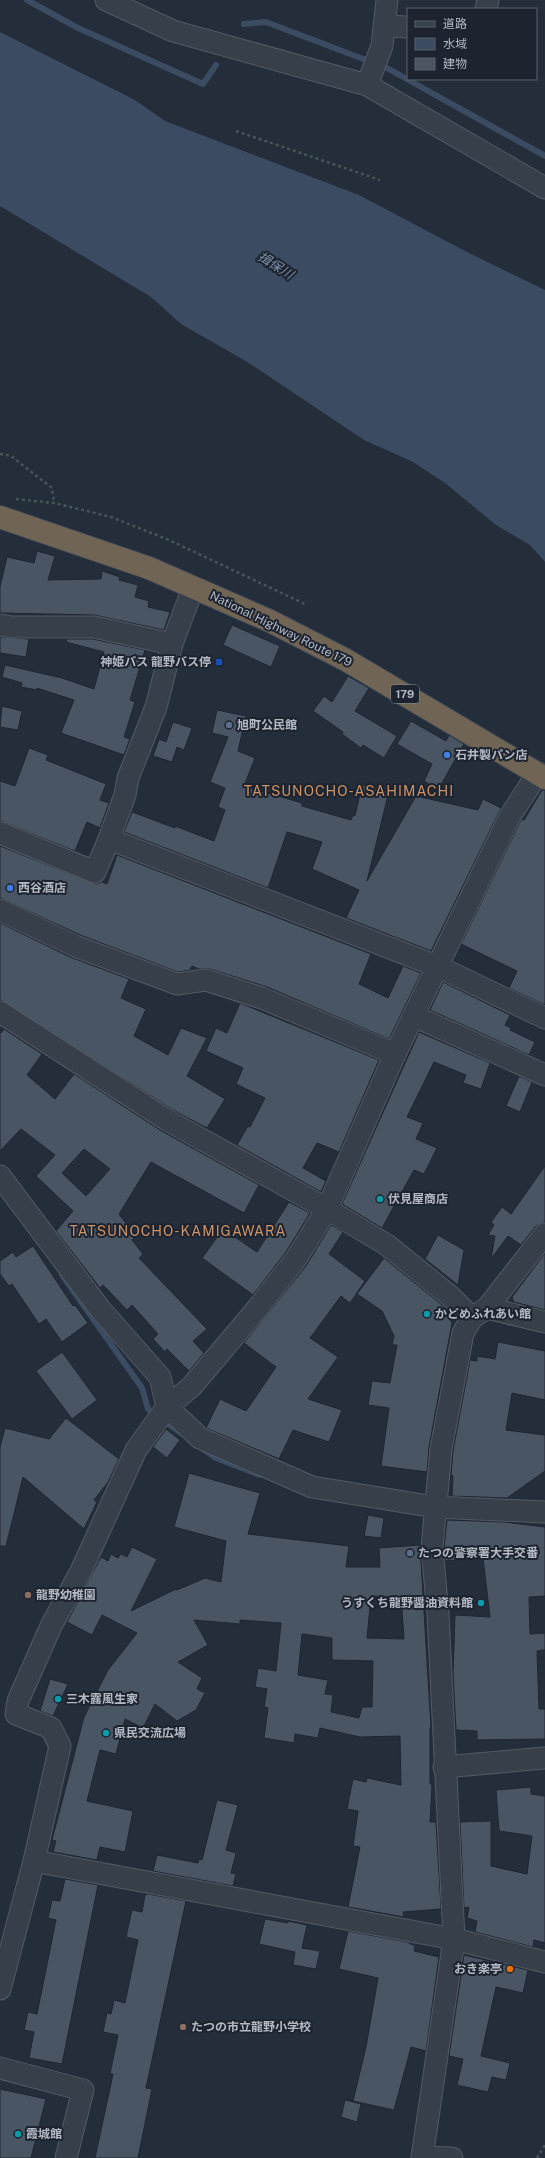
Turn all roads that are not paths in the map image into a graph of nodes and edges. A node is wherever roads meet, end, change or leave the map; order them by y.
1 (106, 0) edge
2 (387, 0) edge
3 (385, 26) junction
4 (407, 27) edge
5 (367, 85) junction
6 (545, 188) edge
7 (0, 517) edge
8 (193, 588) junction
9 (0, 625) edge
10 (172, 644) junction
11 (541, 775) edge
12 (0, 834) edge
13 (109, 839) junction
14 (0, 910) edge
15 (439, 967) junction
16 (0, 1012) edge
17 (414, 1016) junction
18 (545, 1018) edge
19 (395, 1054) junction
20 (545, 1075) edge
21 (0, 1176) edge
22 (327, 1209) junction
23 (545, 1234) edge
24 (479, 1313) junction
25 (545, 1322) edge
26 (167, 1407) junction
27 (545, 1512) edge
28 (435, 1513) junction
29 (8, 1711) edge
30 (545, 1758) edge
31 (444, 1767) junction
32 (34, 1861) junction
33 (454, 1939) junction
34 (545, 1962) edge
35 (0, 1989) edge
36 (0, 2068) edge
37 (66, 2158) edge
38 (422, 2158) edge
39 (452, 2158) edge

1 - 5 street
2 - 3 street
3 - 4 street
3 - 5 street
5 - 6 street
7 - 8 highway, National Highway Route 179 / 179
8 - 10 street
8 - 11 highway, National Highway Route 179 / 179
9 - 10 street
10 - 13 street
11 - 15 street
12 - 13 street
13 - 15 street
14 - 19 street
15 - 17 street
15 - 18 street
16 - 22 street
17 - 19 street
17 - 20 street
19 - 22 street
21 - 26 street
22 - 24 street
22 - 26 street
23 - 24 street
24 - 25 street
24 - 28 street
26 - 28 street
26 - 29 street
27 - 28 street
28 - 31 street
29 - 32 street
30 - 31 street
31 - 33 street
32 - 33 street
32 - 35 street
33 - 34 street
33 - 38 street
36 - 37 street
38 - 39 street

